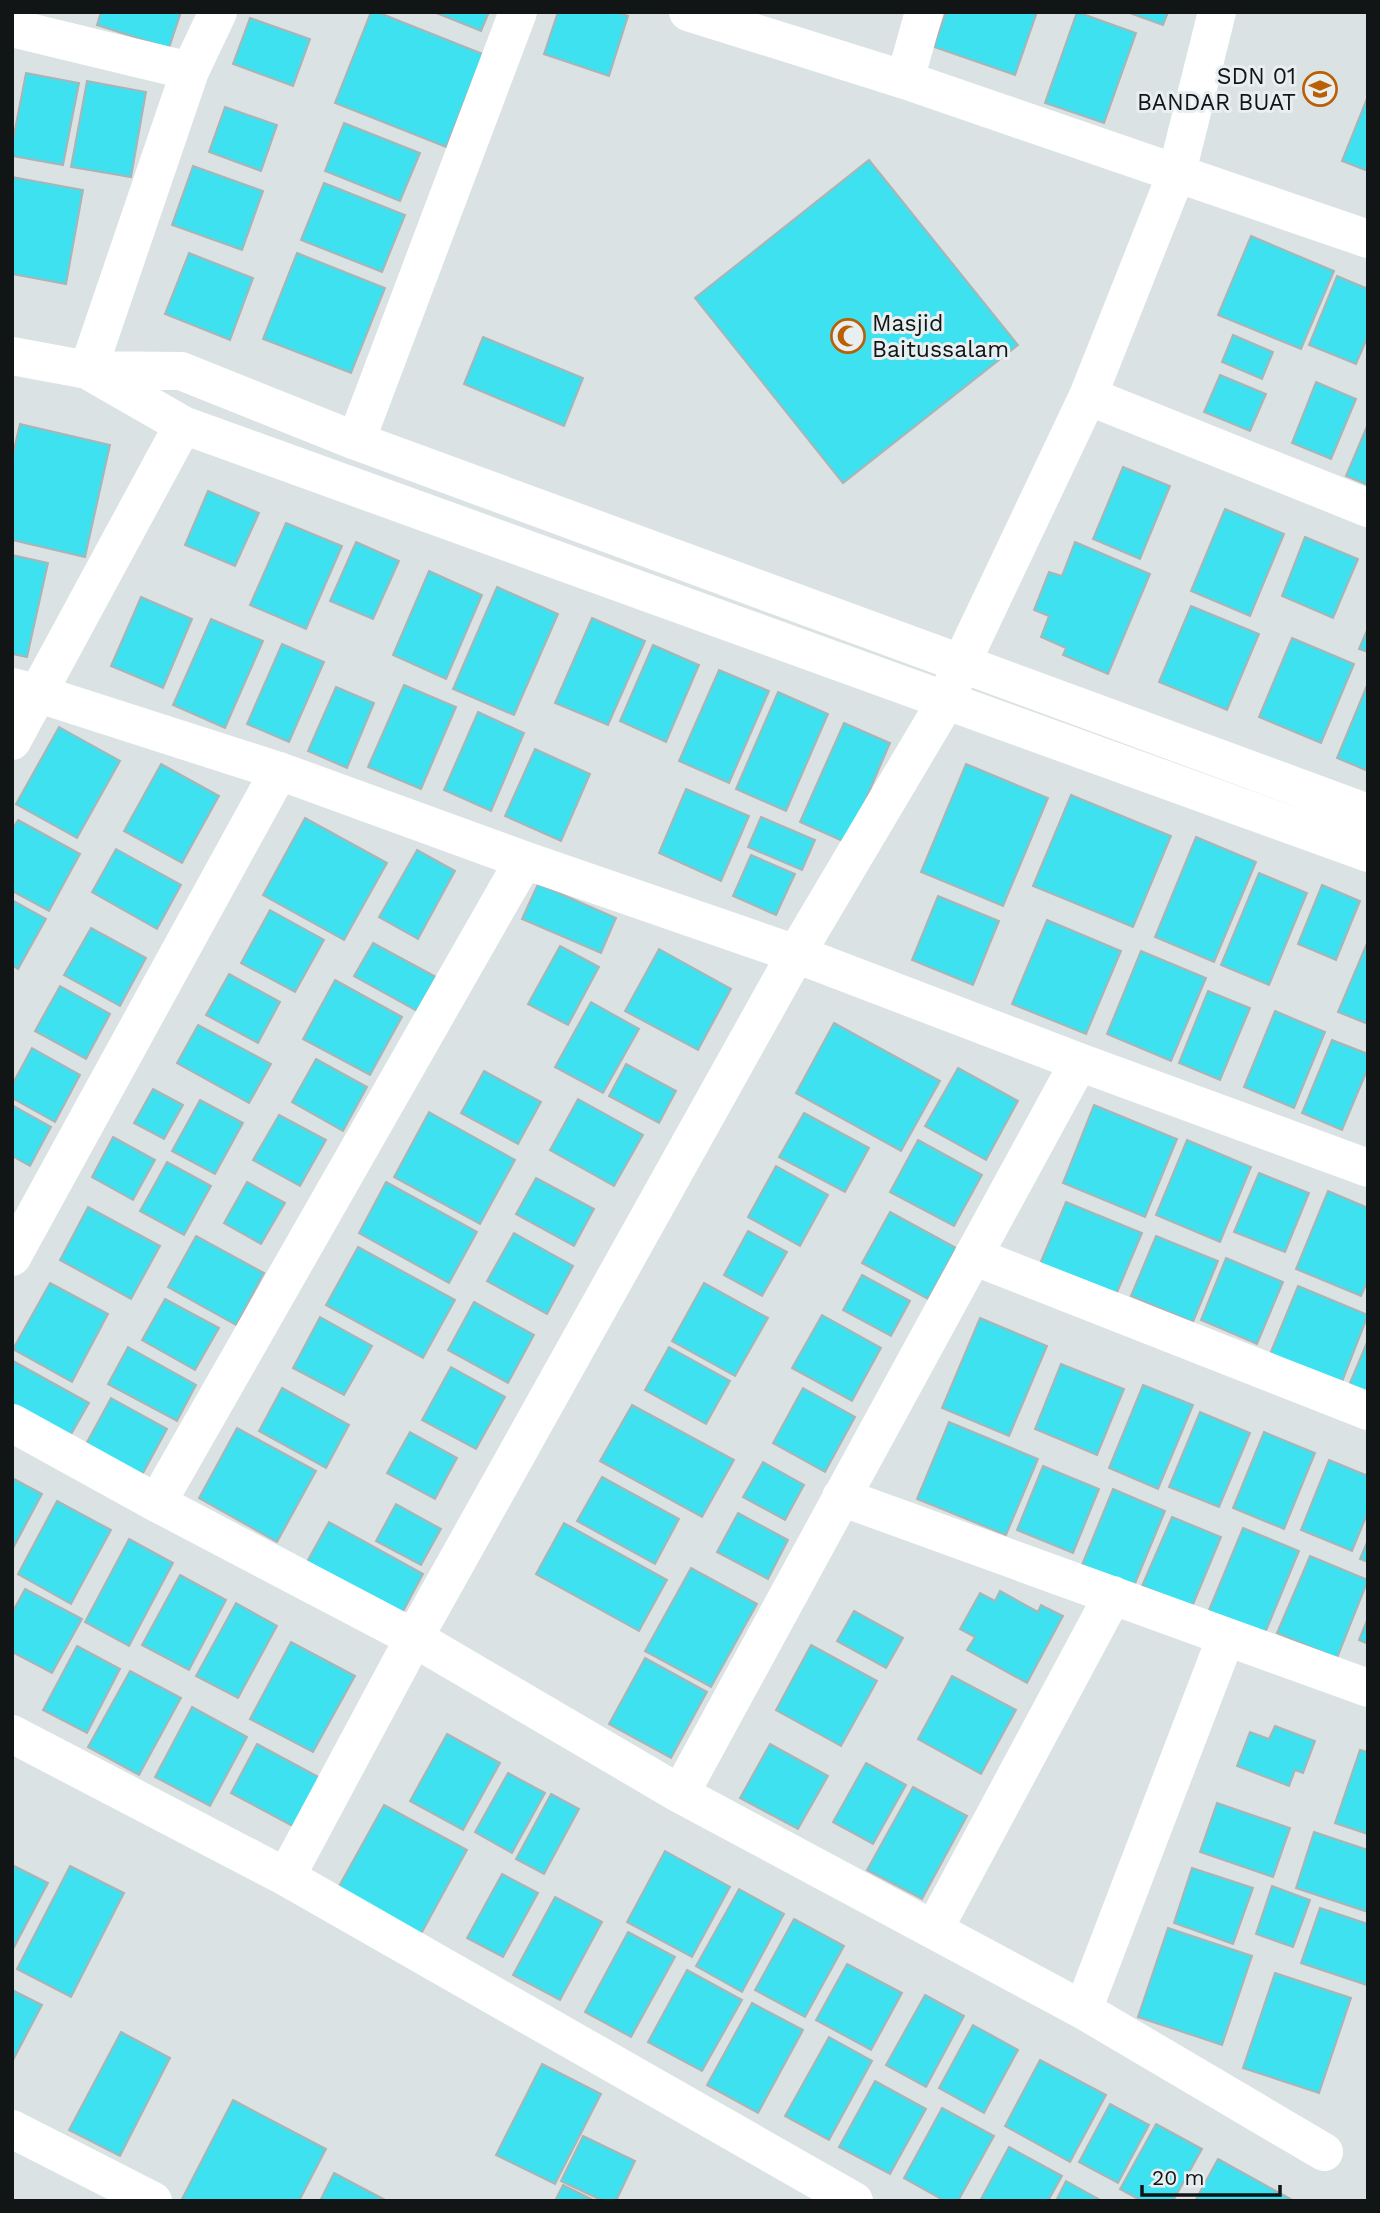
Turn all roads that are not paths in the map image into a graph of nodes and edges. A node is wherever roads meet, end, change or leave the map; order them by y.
1 (218, 12) edge
2 (518, 12) edge
3 (688, 12) edge
4 (924, 12) edge
5 (1217, 12) edge
6 (12, 28) edge
7 (190, 71) junction
8 (905, 80) junction
9 (1177, 172) junction
10 (1368, 239) edge
11 (12, 356) edge
12 (88, 370) junction
13 (1088, 396) junction
14 (183, 425) junction
15 (356, 441) junction
16 (1368, 508) edge
17 (961, 664) junction
18 (26, 691) edge
19 (946, 701) junction
20 (12, 741) edge
21 (279, 771) junction
22 (1368, 813) edge
23 (1368, 853) edge
24 (524, 860) junction
25 (796, 954) junction
26 (1079, 1062) junction
27 (1368, 1168) edge
28 (973, 1256) junction
29 (12, 1257) edge
30 (1368, 1411) edge
31 (12, 1423) edge
32 (841, 1497) junction
33 (158, 1503) junction
34 (1113, 1595) junction
35 (1226, 1637) junction
36 (414, 1638) junction
37 (1368, 1688) edge
38 (12, 1734) edge
39 (680, 1794) junction
40 (286, 1877) junction
41 (934, 1928) junction
42 (1083, 2010) junction
43 (12, 2129) edge
44 (1324, 2152) dead end
45 (153, 2201) edge
46 (854, 2201) edge

1 - 7 street
2 - 15 street
3 - 8 street
4 - 8 street
5 - 9 street
6 - 7 street
7 - 12 street
8 - 9 street
9 - 10 street
9 - 13 street
11 - 12 street
12 - 14 street
12 - 15 street
13 - 16 street
13 - 17 street
14 - 18 street
14 - 19 street
15 - 17 street
17 - 19 street
17 - 22 street
18 - 20 street
18 - 21 street
19 - 23 street
19 - 25 street
21 - 24 street
21 - 29 street
24 - 25 street
24 - 33 street
25 - 26 street
25 - 36 street
26 - 27 street
26 - 28 street
28 - 30 street
28 - 32 street
31 - 33 street
32 - 34 street
32 - 39 street
33 - 36 street
34 - 35 street
34 - 41 street
35 - 37 street
35 - 42 street
36 - 39 street
36 - 40 street
38 - 40 street
39 - 41 street
40 - 46 street
41 - 42 street
42 - 44 street
43 - 45 street

